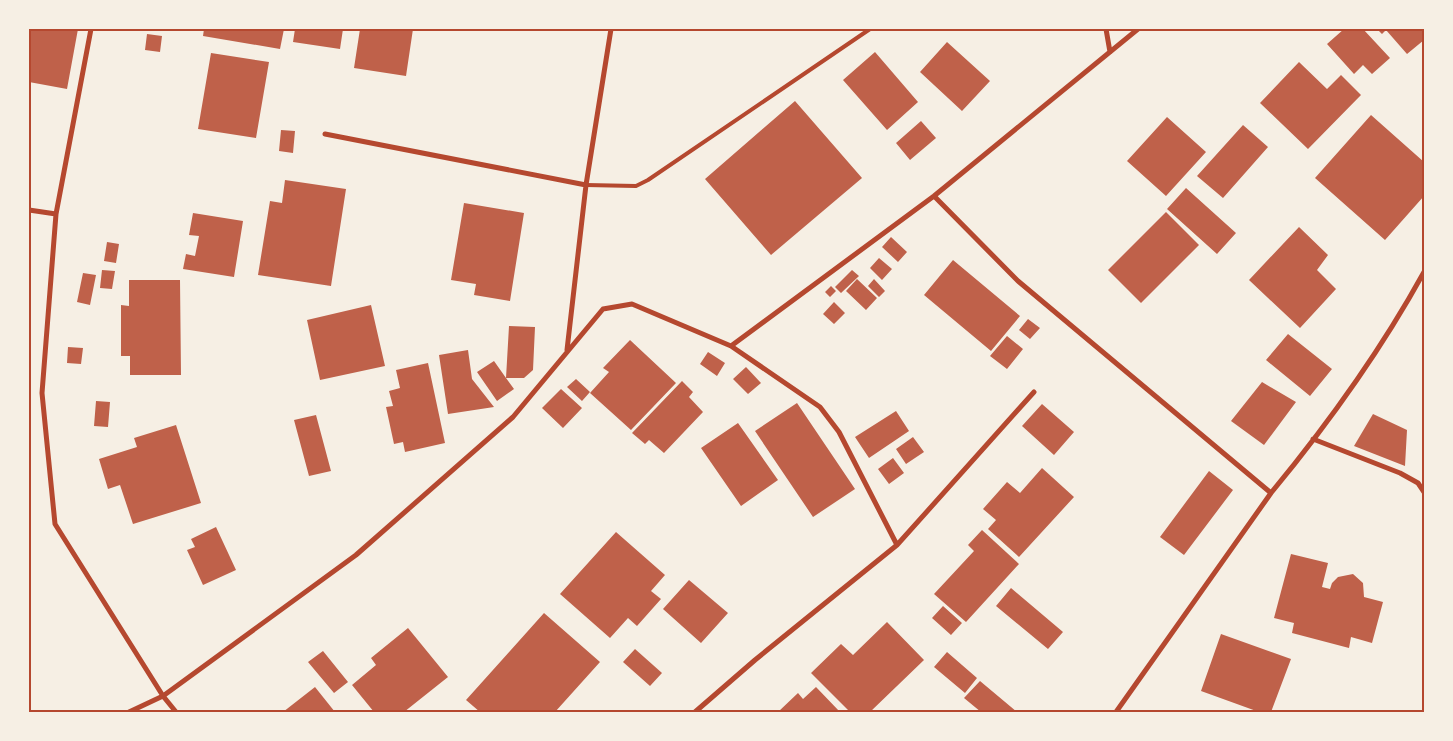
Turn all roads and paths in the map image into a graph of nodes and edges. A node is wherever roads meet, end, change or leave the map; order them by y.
1 (91, 29) edge
2 (611, 29) edge
3 (870, 29) edge
4 (1106, 29) edge
5 (1138, 29) edge
6 (1110, 52) junction
7 (325, 134) dead end
8 (586, 185) junction
9 (934, 196) junction
10 (29, 210) edge
11 (56, 214) junction
12 (1424, 272) edge
13 (731, 346) junction
14 (567, 350) junction
15 (1034, 392) dead end
16 (1313, 439) junction
17 (1424, 492) edge
18 (1271, 493) junction
19 (897, 545) junction
20 (163, 696) junction
21 (129, 712) edge
22 (176, 712) edge
23 (695, 712) edge
24 (1116, 712) edge

1 - 11 street
2 - 8 street
3 - 8 lane
4 - 6 street
5 - 6 street
6 - 9 street
7 - 8 street
8 - 14 street
9 - 13 street
9 - 18 street
10 - 11 street
11 - 20 street
12 - 16 street
13 - 14 street
13 - 19 street
14 - 20 street
15 - 19 street
16 - 17 street
16 - 18 street
18 - 24 street
19 - 23 street
20 - 21 street
20 - 22 street

